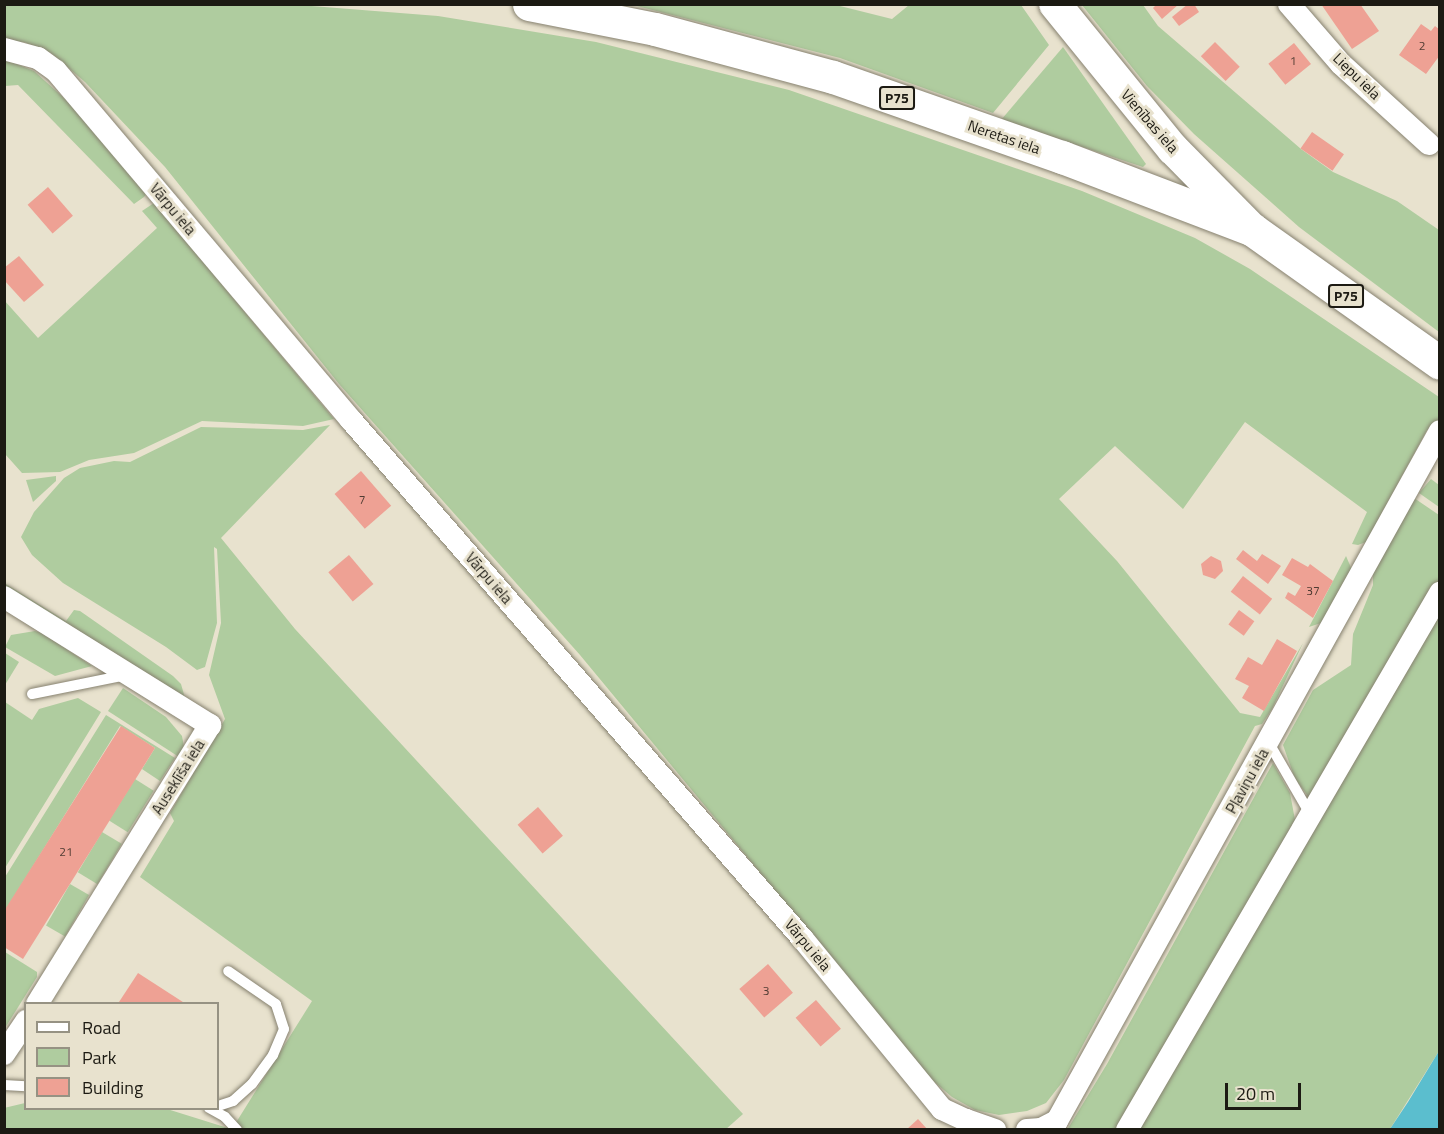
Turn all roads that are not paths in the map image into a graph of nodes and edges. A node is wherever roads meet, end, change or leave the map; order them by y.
1 (529, 4) edge
2 (1054, 4) edge
3 (1289, 4) edge
4 (4, 49) edge
5 (1429, 144) dead end
6 (1253, 230) junction
7 (1440, 363) edge
8 (1440, 431) edge
9 (1440, 593) edge
10 (4, 597) edge
11 (129, 674) junction
12 (32, 694) dead end
13 (1269, 743) junction
14 (1310, 814) junction
15 (228, 970) dead end
16 (38, 1002) edge
17 (24, 1024) edge
18 (4, 1054) edge
19 (4, 1085) edge
20 (24, 1086) edge
21 (219, 1106) edge
22 (213, 1110) edge
23 (970, 1125) edge
24 (1054, 1125) edge
25 (237, 1130) edge
26 (995, 1130) edge
27 (1027, 1130) edge
28 (1127, 1130) edge

1 - 6 main road, Neretas iela / P75
2 - 6 main road, Vienības iela
3 - 5 street, Liepu iela
4 - 23 street, Vārpu iela
6 - 7 main road, Neretas iela / P75
8 - 13 street, Pļaviņu iela
9 - 14 street
10 - 11 street, Auseklīša iela
11 - 12 lane
11 - 16 street, Auseklīša iela
13 - 14 lane
13 - 24 street, Pļaviņu iela
14 - 28 street
15 - 21 lane
17 - 18 street
19 - 20 lane
22 - 25 lane
23 - 26 street, Vārpu iela
24 - 27 street

